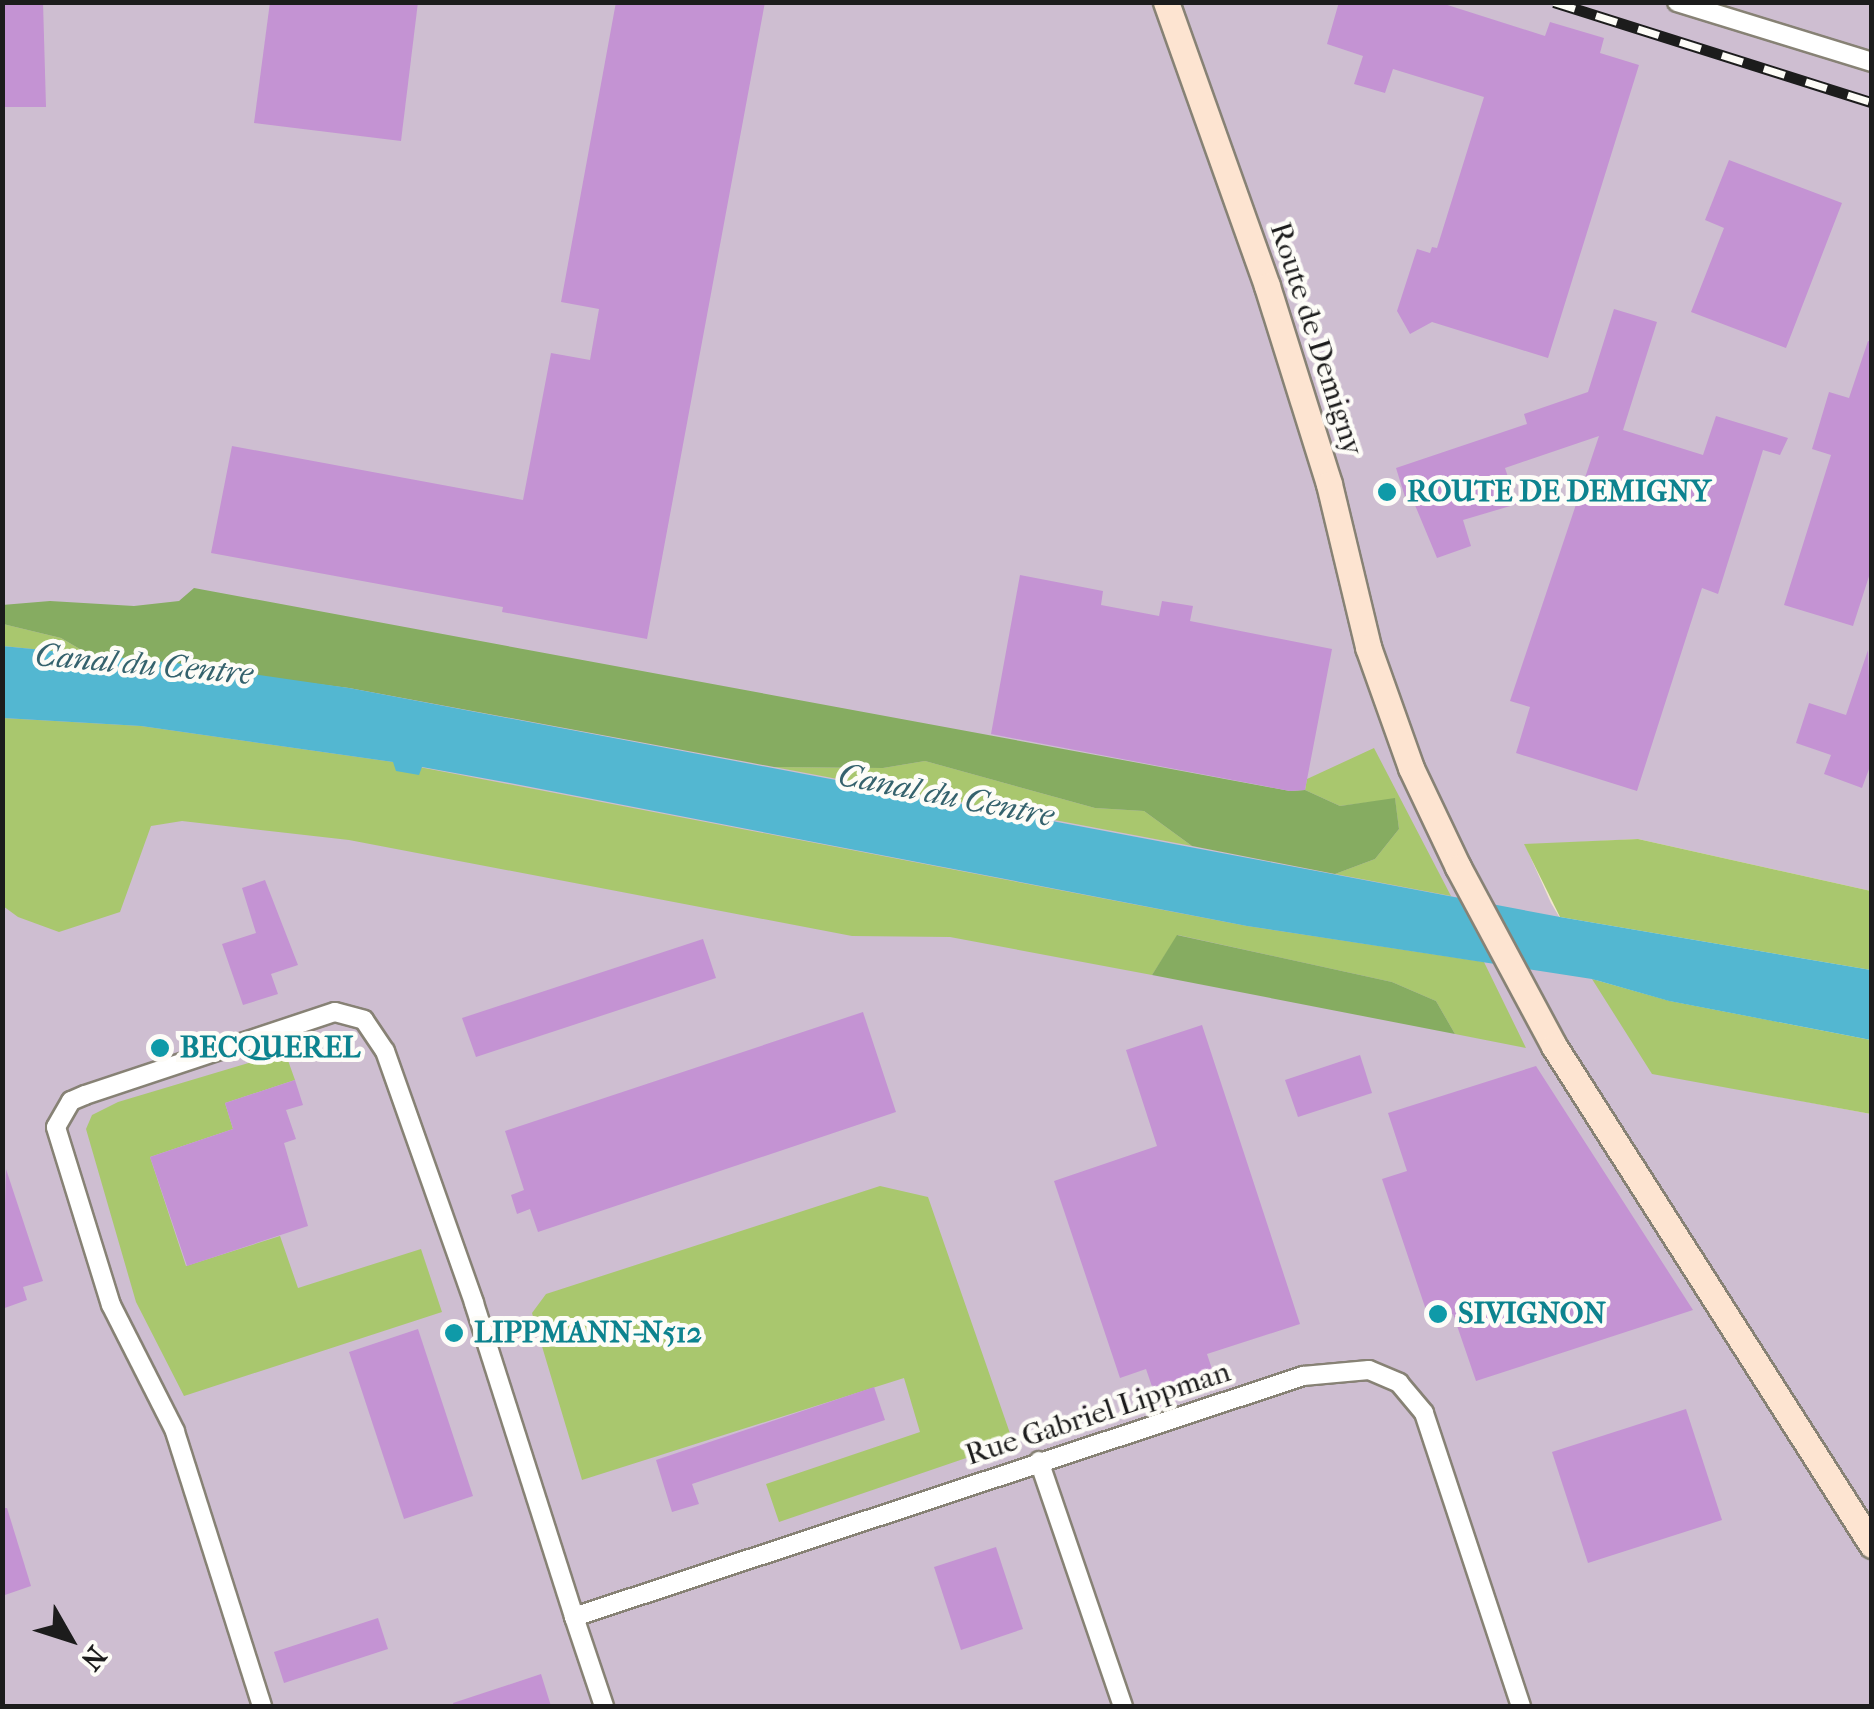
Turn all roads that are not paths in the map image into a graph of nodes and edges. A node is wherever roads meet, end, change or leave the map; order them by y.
1 (1166, 2) edge
2 (1677, 2) edge
3 (1872, 62) edge
4 (1040, 1461) junction
5 (1872, 1545) edge
6 (574, 1617) junction
7 (262, 1706) edge
8 (604, 1706) edge
9 (1123, 1706) edge
10 (1522, 1706) edge

1 - 5 main road, Route de Demigny
2 - 3 street
4 - 6 street, Rue Gabriel Lippman
4 - 9 street
4 - 10 street, Rue Gabriel Lippman
6 - 7 street
6 - 8 street

